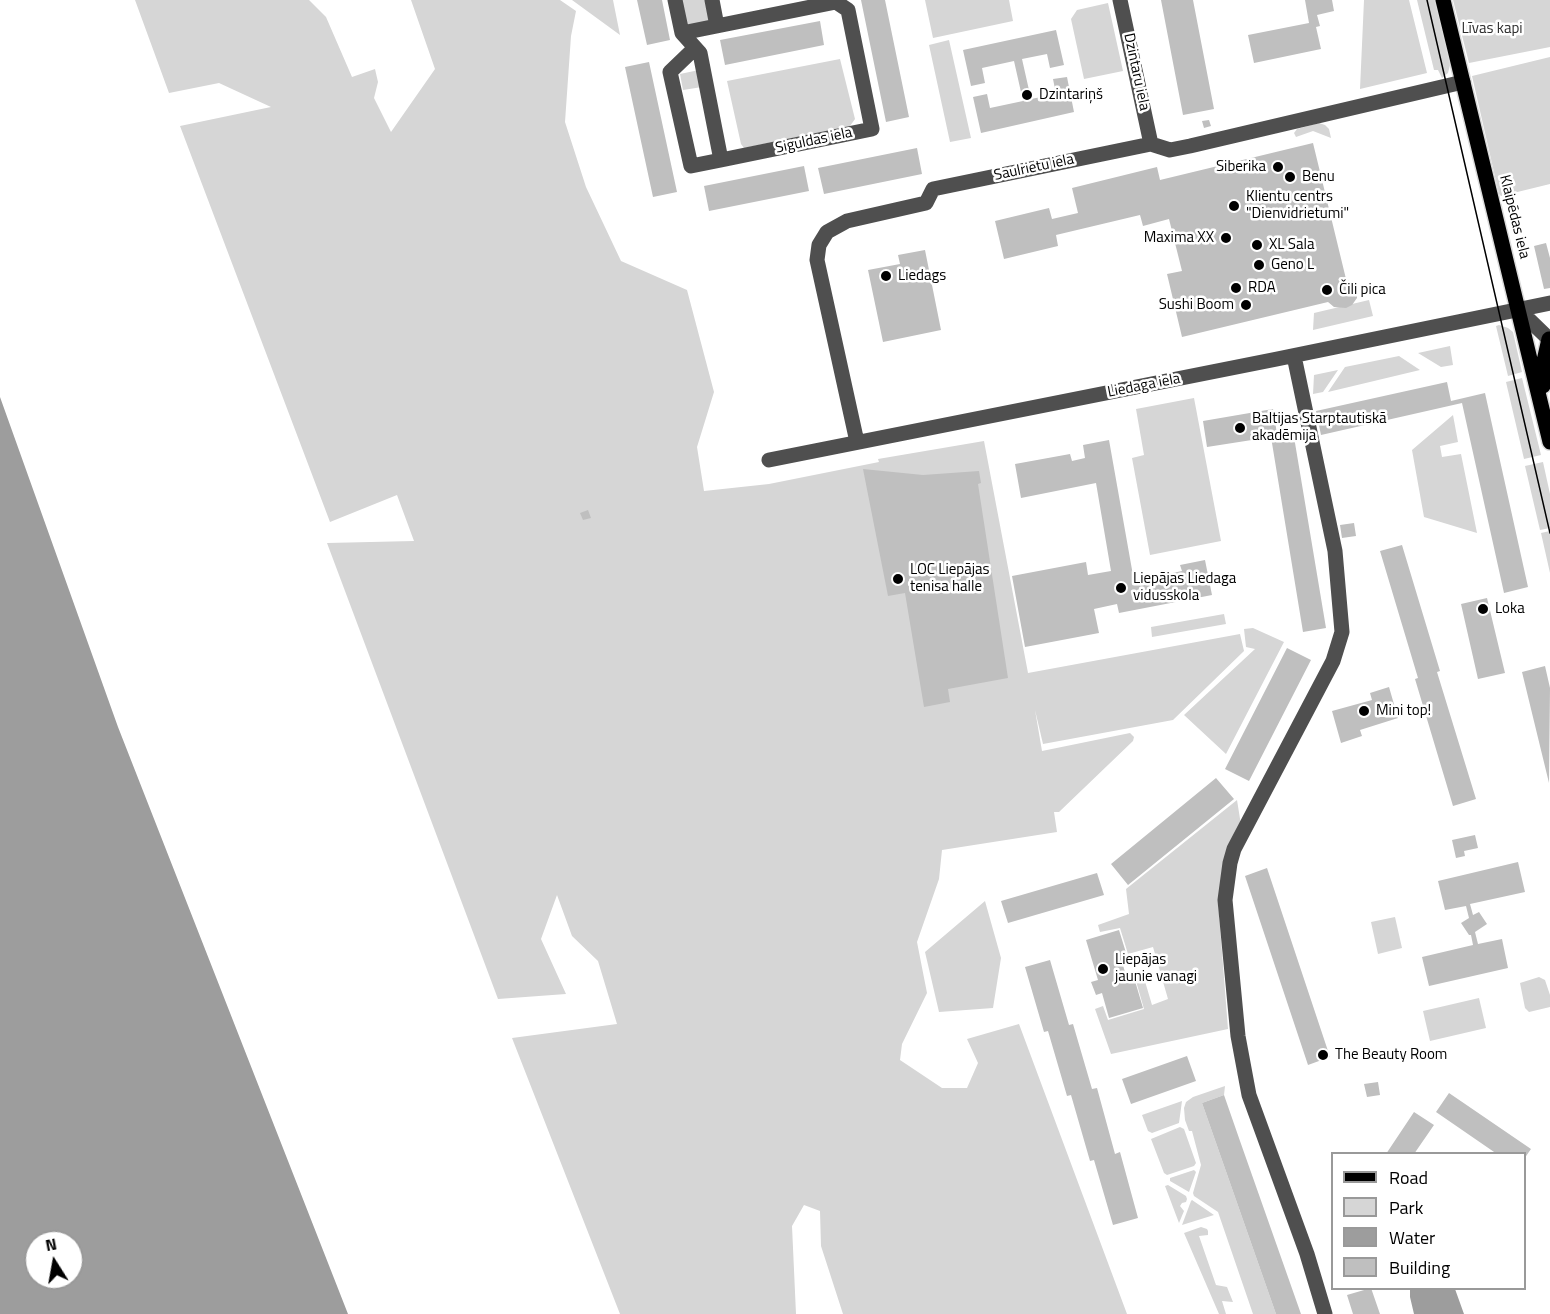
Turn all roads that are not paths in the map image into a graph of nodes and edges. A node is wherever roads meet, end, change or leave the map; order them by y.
1 (675, 0) edge
2 (712, 0) edge
3 (1120, 0) edge
4 (1443, 0) edge
5 (802, 4) edge
6 (717, 26) junction
7 (682, 33) junction
8 (695, 48) junction
9 (1463, 82) junction
10 (1151, 144) junction
11 (721, 160) junction
12 (1550, 303) edge
13 (1519, 310) junction
14 (1550, 338) edge
15 (1294, 356) junction
16 (1546, 405) edge
17 (857, 442) junction
18 (1550, 442) edge
19 (769, 460) dead end
20 (1325, 1314) edge

1 - 7 street
2 - 6 street
3 - 10 street, Dzintaru iela
4 - 9 main road, Klaipēdas iela
5 - 6 street, Siguldas iela
5 - 11 street, Siguldas iela
6 - 7 street, Siguldas iela
7 - 8 street
8 - 11 street
8 - 11 street
9 - 10 street, Saulrietu iela
9 - 13 main road, Klaipēdas iela
10 - 17 street, Saulrietu iela
12 - 13 street, Liedaga iela
13 - 14 street
13 - 15 street, Liedaga iela
13 - 16 main road, Klaipēdas iela
14 - 16 main road
15 - 17 street, Liedaga iela
15 - 20 street
16 - 18 main road, Klaipēdas iela
17 - 19 street, Liedaga iela

